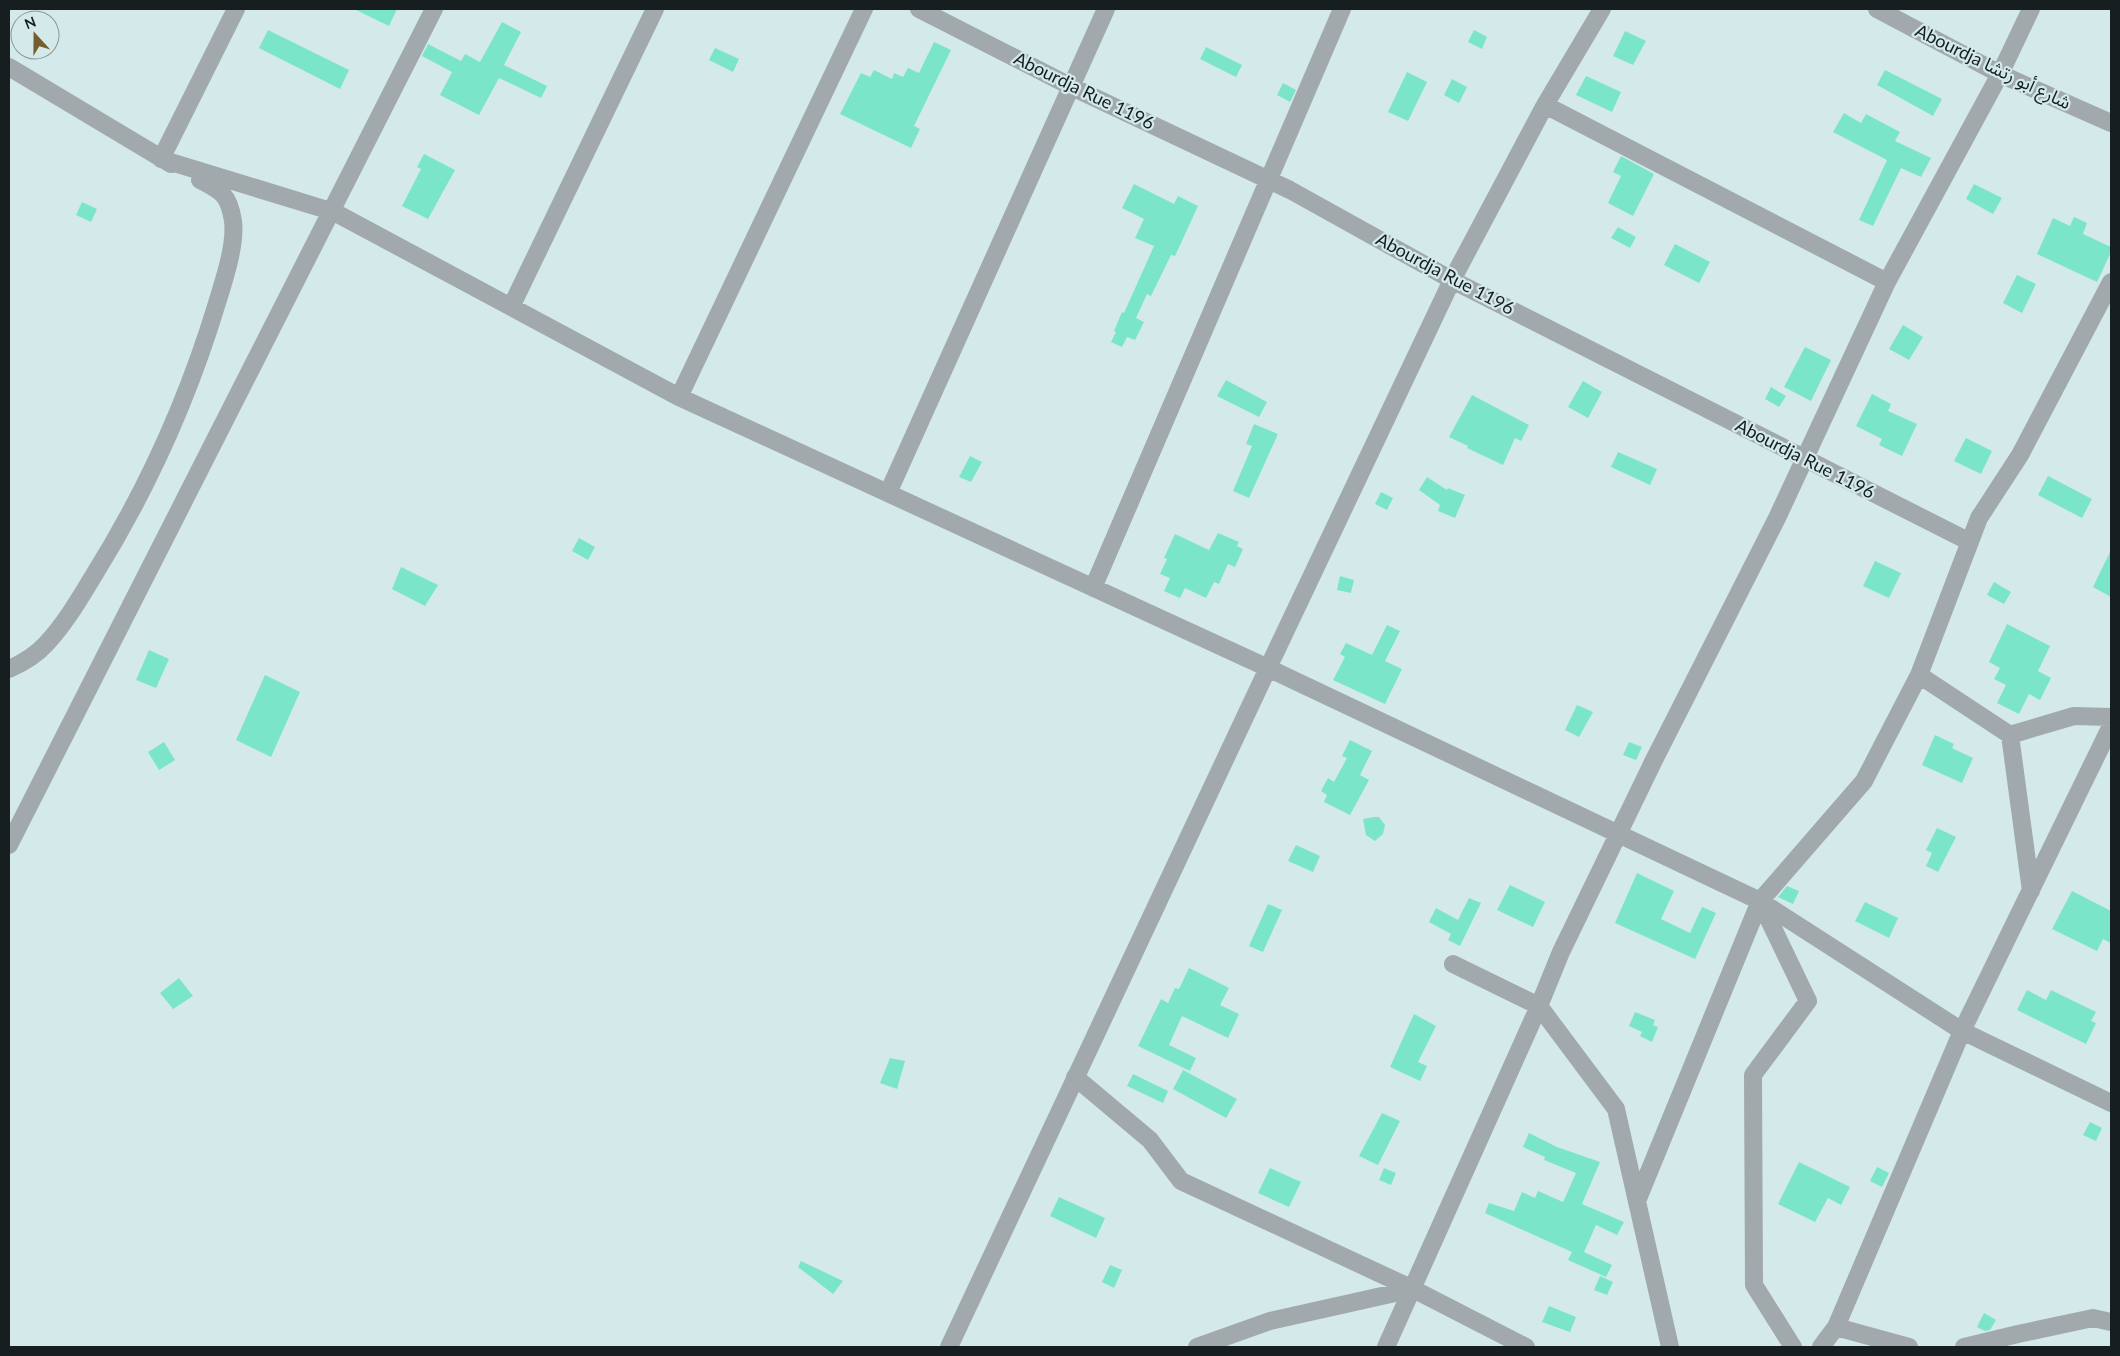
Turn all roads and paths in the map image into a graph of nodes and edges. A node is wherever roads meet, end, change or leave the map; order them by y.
1 (236, 9) edge
2 (434, 9) edge
3 (655, 9) edge
4 (864, 9) edge
5 (919, 9) edge
6 (1106, 9) edge
7 (1342, 9) edge
8 (1602, 9) edge
9 (1877, 9) edge
10 (2032, 9) edge
11 (9, 68) edge
12 (2000, 74) junction
13 (1070, 86) junction
14 (1545, 105) junction
15 (2111, 123) edge
16 (161, 159) junction
17 (1269, 180) junction
18 (331, 211) junction
19 (1452, 280) junction
20 (1887, 282) junction
21 (2111, 282) edge
22 (511, 307) junction
23 (679, 397) junction
24 (1804, 458) junction
25 (888, 493) junction
26 (1970, 542) junction
27 (1094, 588) junction
28 (1268, 668) junction
29 (9, 669) edge
30 (1918, 675) junction
31 (2111, 717) edge
32 (2111, 726) edge
33 (2010, 735) junction
34 (1618, 834) junction
35 (9, 844) edge
36 (2031, 891) junction
37 (1760, 902) junction
38 (1453, 964) dead end
39 (1540, 1006) junction
40 (1962, 1030) junction
41 (1075, 1078) junction
42 (2111, 1103) edge
43 (1637, 1201) junction
44 (1413, 1289) junction
45 (2111, 1322) edge
46 (1836, 1327) junction
47 (949, 1347) edge
48 (1196, 1347) edge
49 (1386, 1347) edge
50 (1526, 1347) edge
51 (1670, 1347) edge
52 (1793, 1347) edge
53 (1821, 1347) edge
54 (1909, 1347) edge
55 (1964, 1347) edge

1 - 16 street
2 - 18 street
3 - 22 street
4 - 23 street
5 - 13 street, Abourdja Rue 1196
6 - 13 street
7 - 17 street
8 - 14 street
9 - 12 street, Abourdja شارع أبو رتشا
10 - 12 street
11 - 16 street
12 - 15 street, Abourdja شارع أبو رتشا
12 - 20 street
13 - 17 street, Abourdja Rue 1196
13 - 25 street
14 - 19 street
14 - 20 street
16 - 18 street
16 - 29 street
17 - 19 street, Abourdja Rue 1196
17 - 27 street
18 - 22 street
18 - 35 street
19 - 24 street, Abourdja Rue 1196
19 - 28 street
20 - 24 street
21 - 26 street
22 - 23 street
23 - 25 street
24 - 26 street, Abourdja Rue 1196
24 - 34 street
25 - 27 street
26 - 30 street
27 - 28 street
28 - 34 street
28 - 41 street
30 - 33 street
30 - 37 street
31 - 33 street
32 - 36 street
33 - 36 street
34 - 37 street
34 - 39 street
36 - 40 street
37 - 40 street
37 - 43 street
37 - 52 street
38 - 39 street
39 - 43 street
39 - 44 street
40 - 42 street
40 - 46 street
41 - 44 street
41 - 47 street
43 - 51 street
44 - 48 street
44 - 49 street
44 - 50 street
45 - 55 street
46 - 53 street
46 - 54 street

